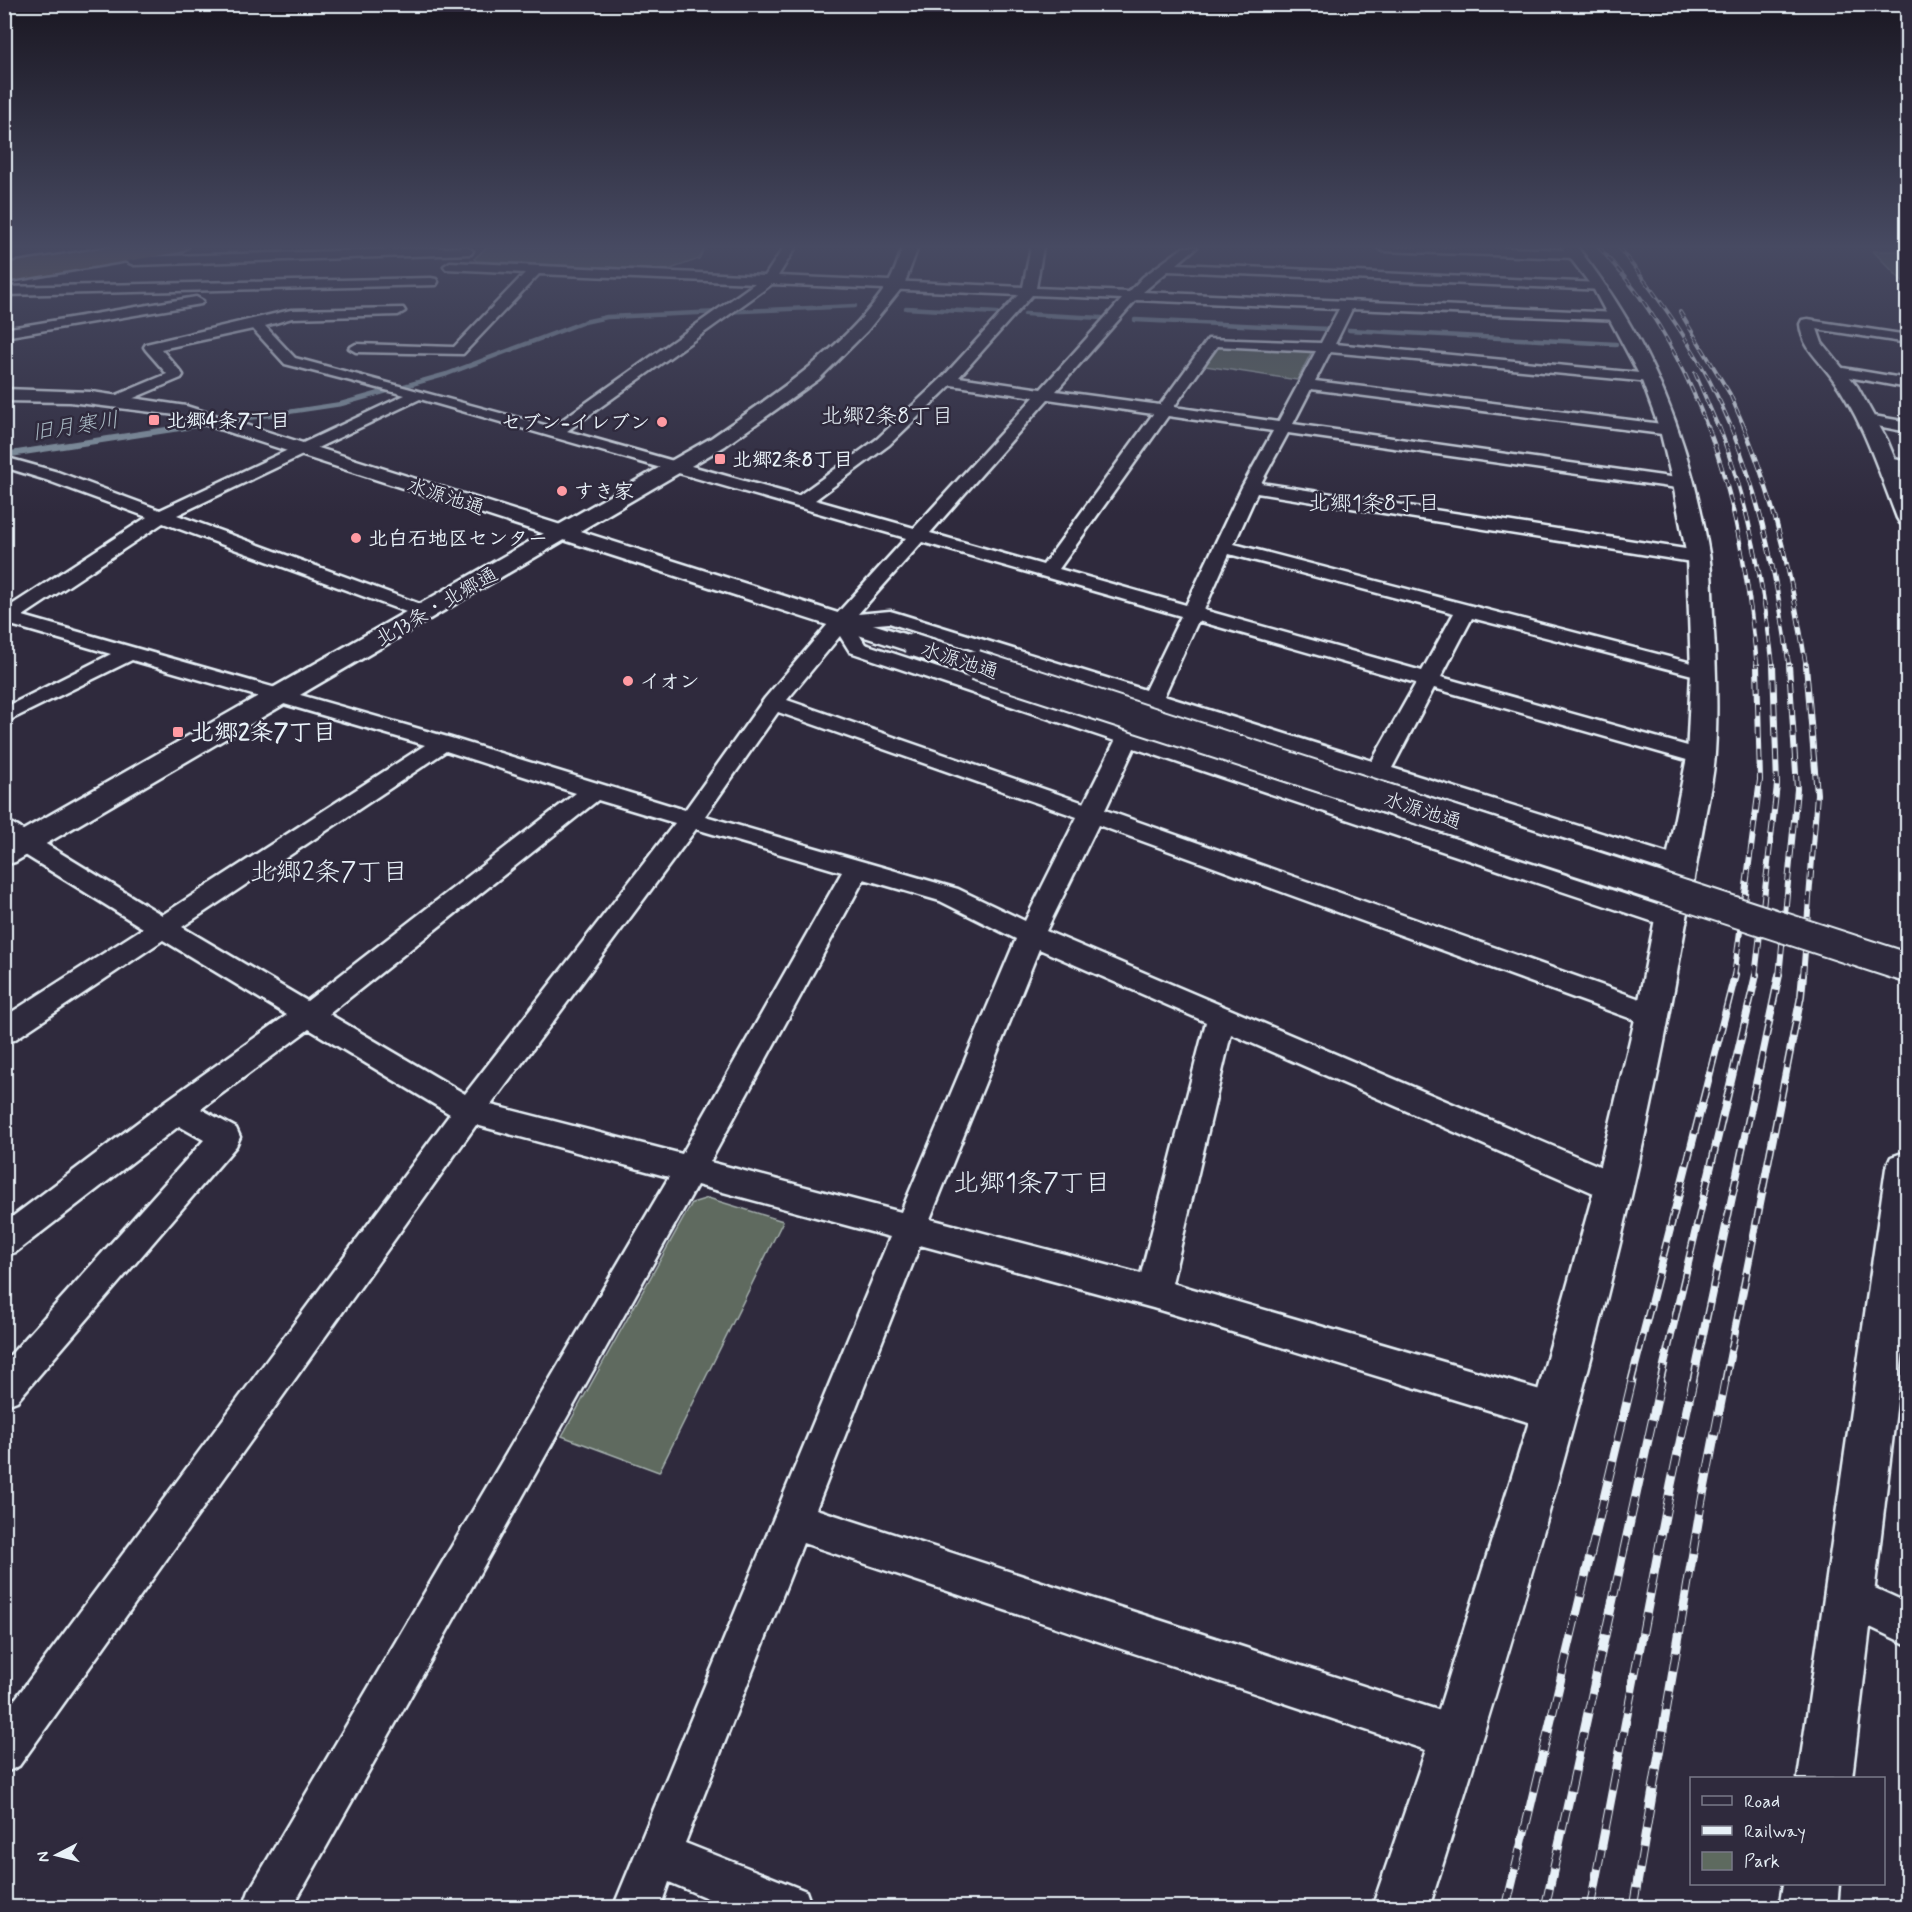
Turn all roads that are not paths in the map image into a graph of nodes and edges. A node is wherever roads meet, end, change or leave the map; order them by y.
1 (200, 336) edge
2 (267, 336) edge
3 (370, 336) edge
4 (472, 336) edge
5 (691, 336) edge
6 (852, 336) edge
7 (988, 336) edge
8 (1097, 336) edge
9 (1330, 336) edge
10 (1627, 336) edge
11 (1809, 336) edge
12 (1890, 336) edge
13 (1908, 339) edge
14 (1324, 347) junction
15 (343, 359) junction
16 (1837, 371) junction
17 (1650, 378) junction
18 (948, 380) junction
19 (1307, 384) junction
20 (1908, 384) edge
21 (412, 392) junction
22 (1046, 394) junction
23 (4, 395) edge
24 (117, 400) junction
25 (1163, 411) junction
26 (1868, 420) junction
27 (1908, 427) edge
28 (1283, 428) junction
29 (1670, 430) junction
30 (553, 433) junction
31 (302, 450) junction
32 (4, 462) edge
33 (1885, 462) junction
34 (679, 467) junction
35 (1908, 467) edge
36 (1684, 484) junction
37 (1251, 487) junction
38 (1902, 491) edge
39 (800, 503) junction
40 (161, 516) junction
41 (1908, 518) edge
42 (563, 533) junction
43 (920, 536) junction
44 (1223, 547) junction
45 (1698, 556) junction
46 (1048, 571) junction
47 (1466, 610) junction
48 (424, 612) junction
49 (1193, 613) junction
50 (4, 617) edge
51 (841, 621) junction
52 (132, 652) junction
53 (1704, 672) junction
54 (1428, 680) junction
55 (282, 696) junction
56 (1152, 699) junction
57 (773, 703) junction
58 (4, 717) edge
59 (1128, 738) junction
60 (443, 743) junction
61 (1701, 757) junction
62 (1380, 772) junction
63 (594, 790) junction
64 (1353, 813) junction
65 (1092, 814) junction
66 (691, 818) junction
67 (11, 842) edge
68 (1679, 866) junction
69 (857, 868) junction
70 (1669, 918) junction
71 (164, 928) junction
72 (1031, 935) junction
73 (1908, 968) edge
74 (308, 1015) junction
75 (1653, 1015) junction
76 (1221, 1017) junction
77 (4, 1032) edge
78 (177, 1110) junction
79 (469, 1111) junction
80 (1907, 1165) edge
81 (688, 1171) junction
82 (1614, 1187) junction
83 (909, 1228) junction
84 (4, 1242) edge
85 (1153, 1293) junction
86 (4, 1389) edge
87 (1554, 1412) junction
88 (792, 1520) junction
89 (1848, 1596) junction
90 (1908, 1625) edge
91 (1456, 1738) junction
92 (4, 1751) edge
93 (1825, 1777) edge
94 (658, 1855) junction
95 (1811, 1885) edge
96 (266, 1908) edge
97 (636, 1908) edge
98 (789, 1908) edge
99 (1400, 1908) edge
100 (1808, 1908) edge

1 - 24 street
2 - 15 street
3 - 15 street
4 - 15 street
5 - 30 street
6 - 34 street, 北13条・北郷通
7 - 18 street
8 - 22 street
9 - 14 street
10 - 17 street
11 - 16 street
12 - 13 street
14 - 17 street
14 - 19 street
14 - 25 street
15 - 21 street
16 - 20 street
16 - 26 street
17 - 29 street
18 - 22 street
18 - 39 street
19 - 28 street
19 - 29 street
21 - 30 street
21 - 31 street
22 - 25 street
22 - 43 street
23 - 24 street, 水源池通
24 - 31 street, 水源池通
25 - 28 street
25 - 46 street
26 - 27 street
26 - 33 street
28 - 36 street
28 - 37 street
29 - 36 street
30 - 34 street
31 - 40 street
31 - 42 street, 水源池通
32 - 40 street
33 - 35 street
33 - 38 street
34 - 39 street
34 - 42 street, 北13条・北郷通
36 - 45 street
37 - 44 street
37 - 45 street
38 - 41 street
39 - 43 street
40 - 48 street
40 - 50 street
42 - 48 street, 北13条・北郷通
42 - 51 street, 水源池通
43 - 46 street
43 - 51 street
44 - 47 street
44 - 49 street
45 - 53 street
46 - 49 street
47 - 53 street
47 - 54 street
48 - 55 street, 北13条・北郷通
49 - 54 street
49 - 56 street
50 - 52 street
51 - 56 street
51 - 57 street
51 - 59 street
51 - 73 street, 水源池通, bridge
52 - 55 street
52 - 58 street
53 - 61 street
54 - 61 street
54 - 62 street
55 - 60 street
55 - 67 street, 北13条・北郷通
56 - 62 street
57 - 65 street
57 - 66 street
59 - 64 street
59 - 65 street
60 - 63 street
60 - 71 street
61 - 68 street
62 - 64 street
62 - 68 street
63 - 66 street
63 - 74 street
64 - 70 street
65 - 72 street
65 - 75 street
66 - 69 street
66 - 79 street
67 - 71 street
68 - 70 street
69 - 72 street
69 - 81 street
70 - 75 street
71 - 74 street
71 - 77 street
72 - 76 street
72 - 83 street
74 - 78 street
74 - 79 street
75 - 82 street
76 - 82 street
76 - 85 street
78 - 84 street
78 - 86 street
79 - 81 street
79 - 92 street
80 - 89 street
81 - 83 street
81 - 96 street
82 - 87 street
83 - 85 street
83 - 88 street
85 - 87 street
87 - 91 street
88 - 91 street
88 - 94 street
89 - 90 street
89 - 93 street
91 - 99 street
94 - 97 street
94 - 98 street
95 - 100 street

